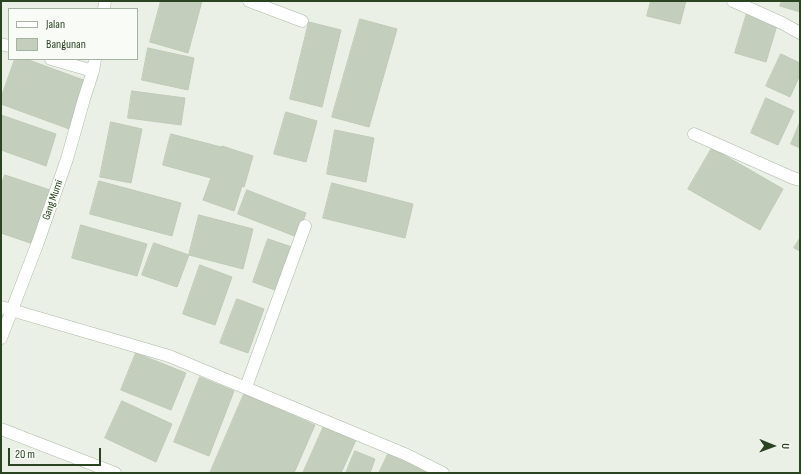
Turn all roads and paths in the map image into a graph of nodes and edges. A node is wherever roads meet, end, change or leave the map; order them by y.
1 (249, 1) edge
2 (733, 1) edge
3 (302, 21) dead end
4 (800, 33) edge
5 (55, 60) edge
6 (95, 60) edge
7 (93, 71) junction
8 (694, 134) dead end
9 (800, 180) edge
10 (305, 226) dead end
11 (6, 309) edge
12 (1, 338) edge
13 (246, 387) junction
14 (1, 429) edge
15 (115, 473) edge
16 (443, 473) edge

1 - 3 street
2 - 4 street
5 - 7 street
6 - 7 street, Gang Murni
7 - 11 street, Gang Murni
8 - 9 street
10 - 13 street
11 - 12 street, Gang Murni
11 - 13 street
13 - 16 street
14 - 15 street

